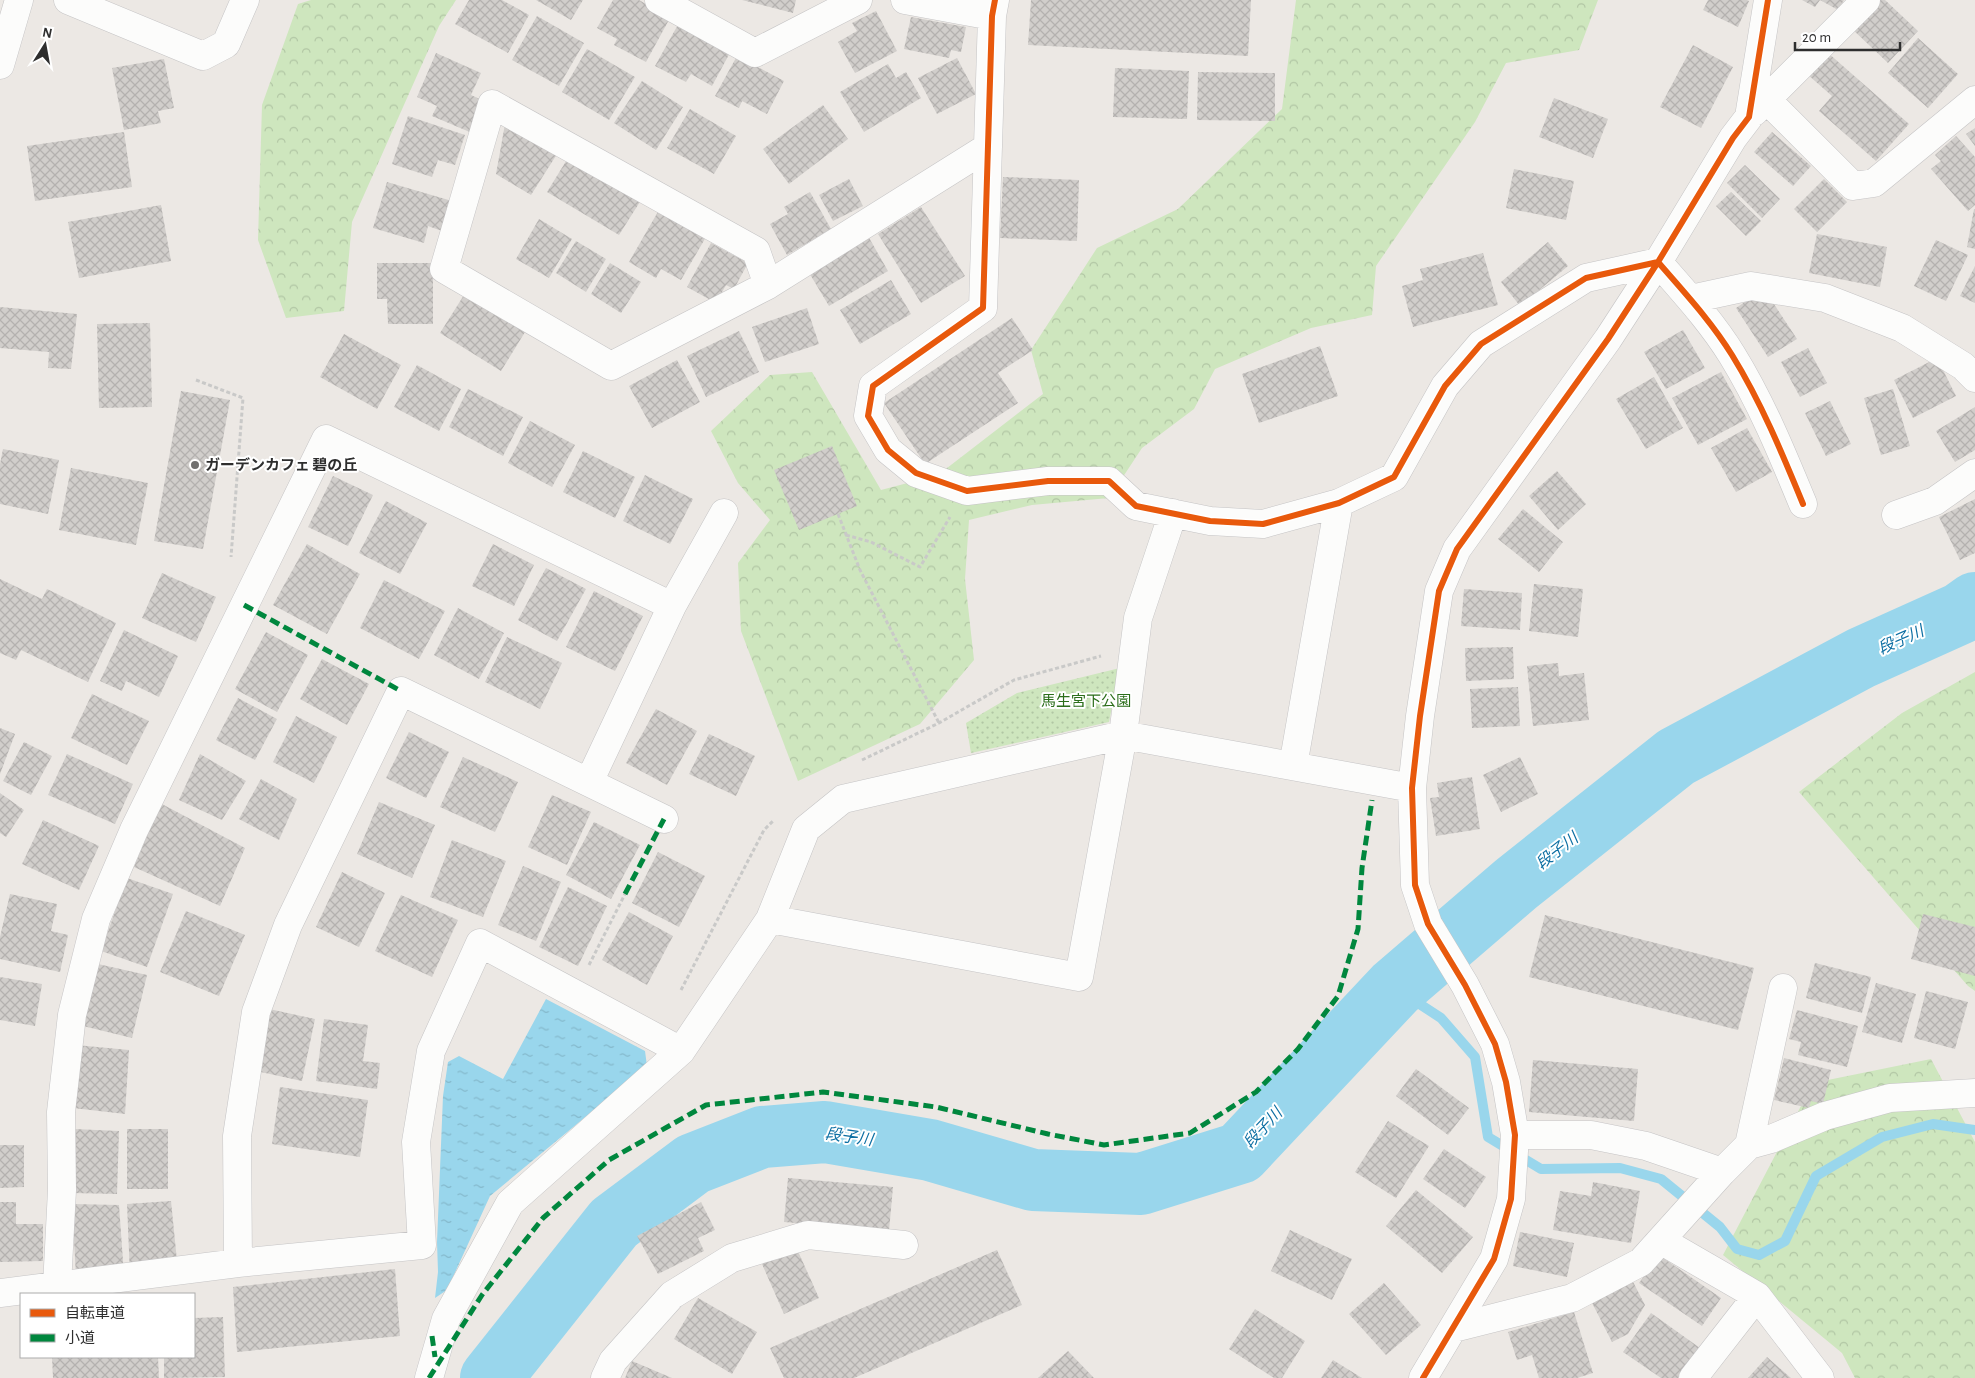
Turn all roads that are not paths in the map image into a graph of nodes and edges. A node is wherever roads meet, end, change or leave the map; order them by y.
1 (20, 0) edge
2 (68, 0) edge
3 (245, 0) edge
4 (659, 0) edge
5 (858, 0) edge
6 (905, 0) edge
7 (1768, 0) edge
8 (1866, 0) edge
9 (994, 8) edge
10 (0, 65) edge
11 (1975, 100) edge
12 (1758, 108) junction
13 (988, 147) junction
14 (1658, 262) junction
15 (768, 285) junction
16 (1691, 299) junction
17 (1975, 378) edge
18 (1975, 473) edge
19 (1339, 503) junction
20 (1803, 504) dead end
21 (724, 513) dead end
22 (1173, 513) junction
23 (1896, 514) dead end
24 (672, 606) junction
25 (1123, 735) junction
26 (1293, 766) junction
27 (589, 782) junction
28 (1412, 788) junction
29 (664, 820) dead end
30 (770, 918) junction
31 (1783, 988) dead end
32 (681, 1051) junction
33 (1975, 1093) edge
34 (1515, 1136) junction
35 (1749, 1145) junction
36 (1715, 1179) junction
37 (1669, 1232) junction
38 (904, 1245) dead end
39 (238, 1263) junction
40 (57, 1286) junction
41 (0, 1293) edge
42 (1757, 1296) junction
43 (1454, 1328) junction
44 (429, 1378) edge
45 (605, 1378) edge
46 (1424, 1378) edge
47 (1693, 1378) edge
48 (1820, 1378) edge

1 - 10 street
2 - 3 street
4 - 5 street
6 - 9 street
7 - 12 street
8 - 12 street
9 - 13 street
11 - 12 street
12 - 14 street
13 - 15 street
13 - 22 street
14 - 16 street
14 - 19 street
14 - 28 street
15 - 15 street
16 - 17 street
16 - 20 street
18 - 23 street
19 - 22 street
19 - 26 street
21 - 24 street
22 - 25 street
24 - 27 street
24 - 40 street
25 - 26 street
25 - 30 street
25 - 30 street
26 - 28 street
27 - 29 street
27 - 39 street
28 - 34 street
30 - 32 street
31 - 35 street
32 - 39 street
32 - 44 street
33 - 35 street
34 - 36 street
34 - 43 street
35 - 36 street
36 - 37 street
37 - 42 street
37 - 43 street
38 - 45 street
39 - 40 street
40 - 41 street
42 - 47 street
42 - 48 street
43 - 46 street

